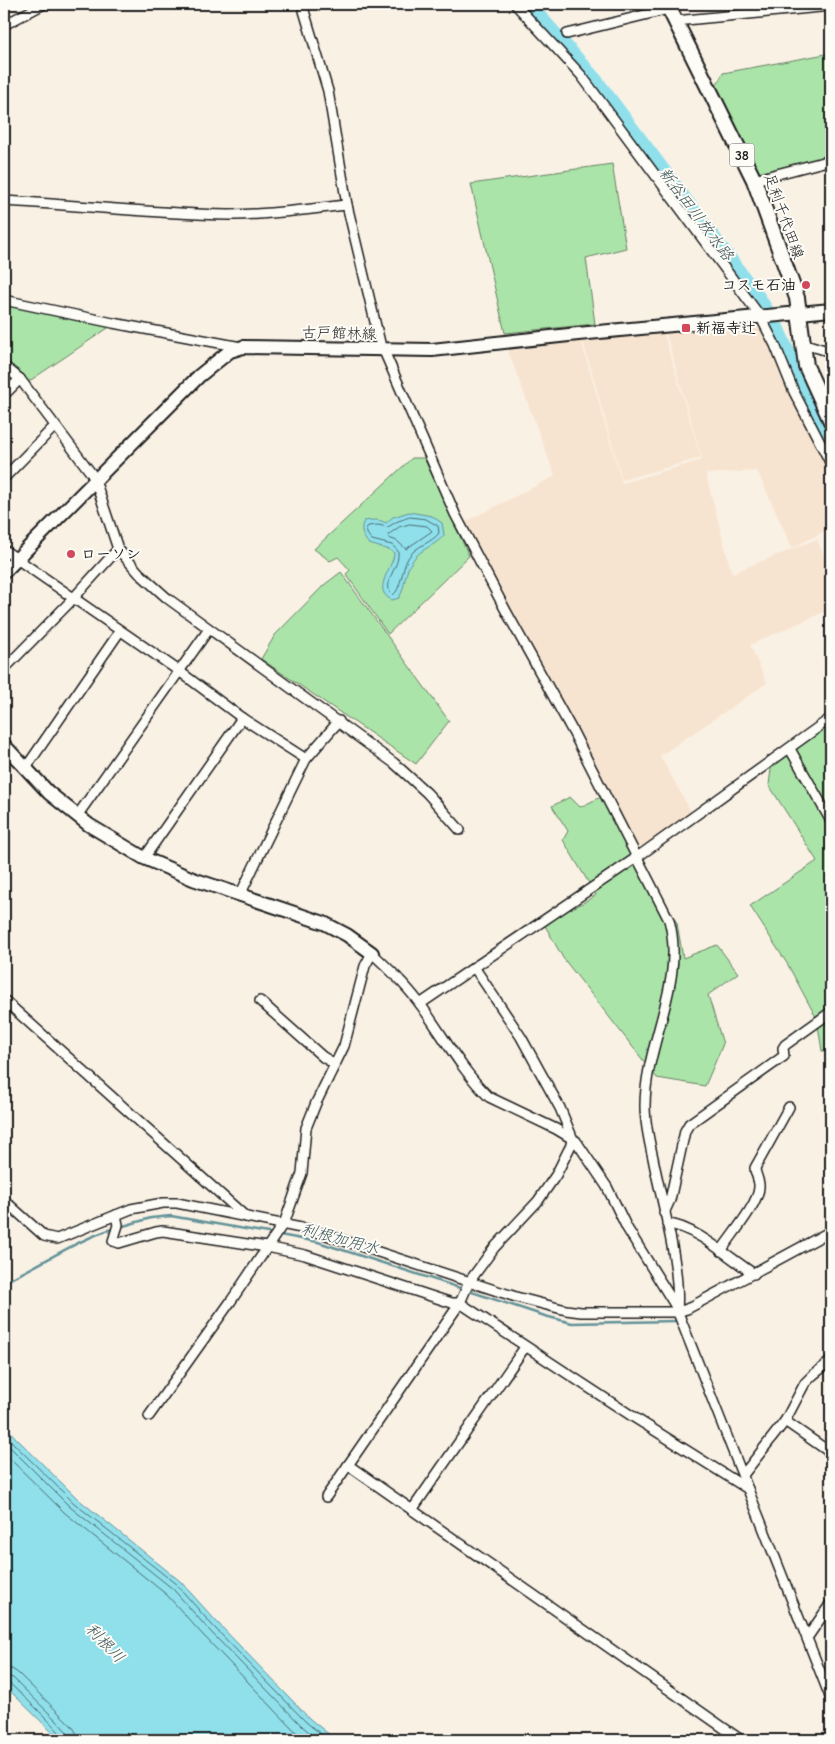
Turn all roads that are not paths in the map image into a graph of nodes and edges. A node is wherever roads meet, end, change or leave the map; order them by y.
1 (44, 4) edge
2 (302, 4) edge
3 (515, 4) edge
4 (831, 6) edge
5 (670, 11) edge
6 (4, 25) edge
7 (567, 34) dead end
8 (831, 160) edge
9 (754, 180) junction
10 (4, 201) edge
11 (347, 205) junction
12 (4, 300) edge
13 (831, 310) edge
14 (800, 313) junction
15 (762, 316) junction
16 (802, 343) junction
17 (243, 347) junction
18 (383, 351) junction
19 (831, 352) edge
20 (4, 366) edge
21 (20, 379) junction
22 (4, 395) edge
23 (831, 421) edge
24 (56, 427) junction
25 (831, 464) edge
26 (4, 478) edge
27 (95, 480) junction
28 (118, 549) junction
29 (4, 550) edge
30 (17, 559) junction
31 (4, 572) edge
32 (73, 598) junction
33 (209, 629) junction
34 (120, 631) junction
35 (4, 669) edge
36 (179, 671) junction
37 (242, 718) junction
38 (831, 718) edge
39 (339, 721) junction
40 (4, 745) edge
41 (790, 749) junction
42 (306, 759) junction
43 (25, 769) junction
44 (77, 816) junction
45 (831, 821) edge
46 (460, 830) dead end
47 (144, 858) junction
48 (636, 858) junction
49 (240, 895) junction
50 (372, 953) junction
51 (474, 967) junction
52 (4, 1000) edge
53 (260, 1001) dead end
54 (420, 1004) junction
55 (831, 1012) edge
56 (335, 1064) junction
57 (789, 1107) dead end
58 (572, 1137) junction
59 (4, 1200) edge
60 (664, 1213) junction
61 (116, 1215) junction
62 (246, 1217) junction
63 (666, 1224) junction
64 (282, 1225) junction
65 (831, 1231) edge
66 (267, 1247) junction
67 (721, 1251) junction
68 (754, 1274) junction
69 (466, 1287) junction
70 (460, 1303) junction
71 (678, 1312) junction
72 (525, 1347) junction
73 (831, 1361) edge
74 (149, 1416) dead end
75 (785, 1420) junction
76 (831, 1453) edge
77 (348, 1464) junction
78 (743, 1475) junction
79 (748, 1489) junction
80 (326, 1497) dead end
81 (412, 1510) junction
82 (831, 1603) edge
83 (807, 1638) junction
84 (831, 1699) edge
85 (741, 1740) edge

1 - 6 street
2 - 11 street
3 - 15 street
4 - 5 street
5 - 7 street
5 - 9 main road, 足利千代田線 / 38
8 - 9 street
9 - 14 main road, 足利千代田線 / 38
10 - 11 street
11 - 18 street
12 - 17 street
13 - 14 main road
14 - 15 main road, 古戸館林線
14 - 16 main road, 足利千代田線 / 38
15 - 18 main road, 古戸館林線
15 - 25 street
16 - 19 street
16 - 23 main road, 足利千代田線 / 38
17 - 18 main road, 古戸館林線
17 - 27 main road, 古戸館林線
18 - 48 street
20 - 21 street
21 - 22 street
21 - 24 street
24 - 26 street
24 - 27 street
27 - 28 street
27 - 30 main road, 古戸館林線
28 - 32 street
28 - 33 street
29 - 30 street
30 - 31 main road, 古戸館林線
30 - 32 street
32 - 34 street
32 - 35 street
33 - 36 street
33 - 39 street
34 - 36 street
34 - 43 street
36 - 37 street
36 - 44 street
37 - 42 street
37 - 47 street
38 - 41 street
39 - 42 street
39 - 46 street
40 - 43 main road
41 - 45 street
41 - 48 street
42 - 49 street
43 - 44 main road
44 - 47 main road
47 - 49 main road
48 - 51 street
48 - 60 street
49 - 50 main road
50 - 54 street
50 - 56 street
51 - 54 street
51 - 58 street
52 - 62 street
53 - 56 street
54 - 58 street
55 - 60 street
56 - 64 street
57 - 67 street
58 - 69 street
58 - 71 street
59 - 61 street
60 - 63 street
61 - 62 street
61 - 66 street
62 - 64 street
63 - 67 street
63 - 71 street
64 - 66 street
64 - 69 street
65 - 68 street
66 - 70 street
66 - 74 street
67 - 68 street
68 - 71 street
69 - 70 street
69 - 71 street
70 - 72 street
70 - 77 street
71 - 78 street
72 - 79 street
72 - 81 street
73 - 75 street
75 - 76 street
75 - 78 street
77 - 80 street
77 - 81 street
78 - 79 street
79 - 83 street
81 - 85 street
82 - 83 street
83 - 84 street

